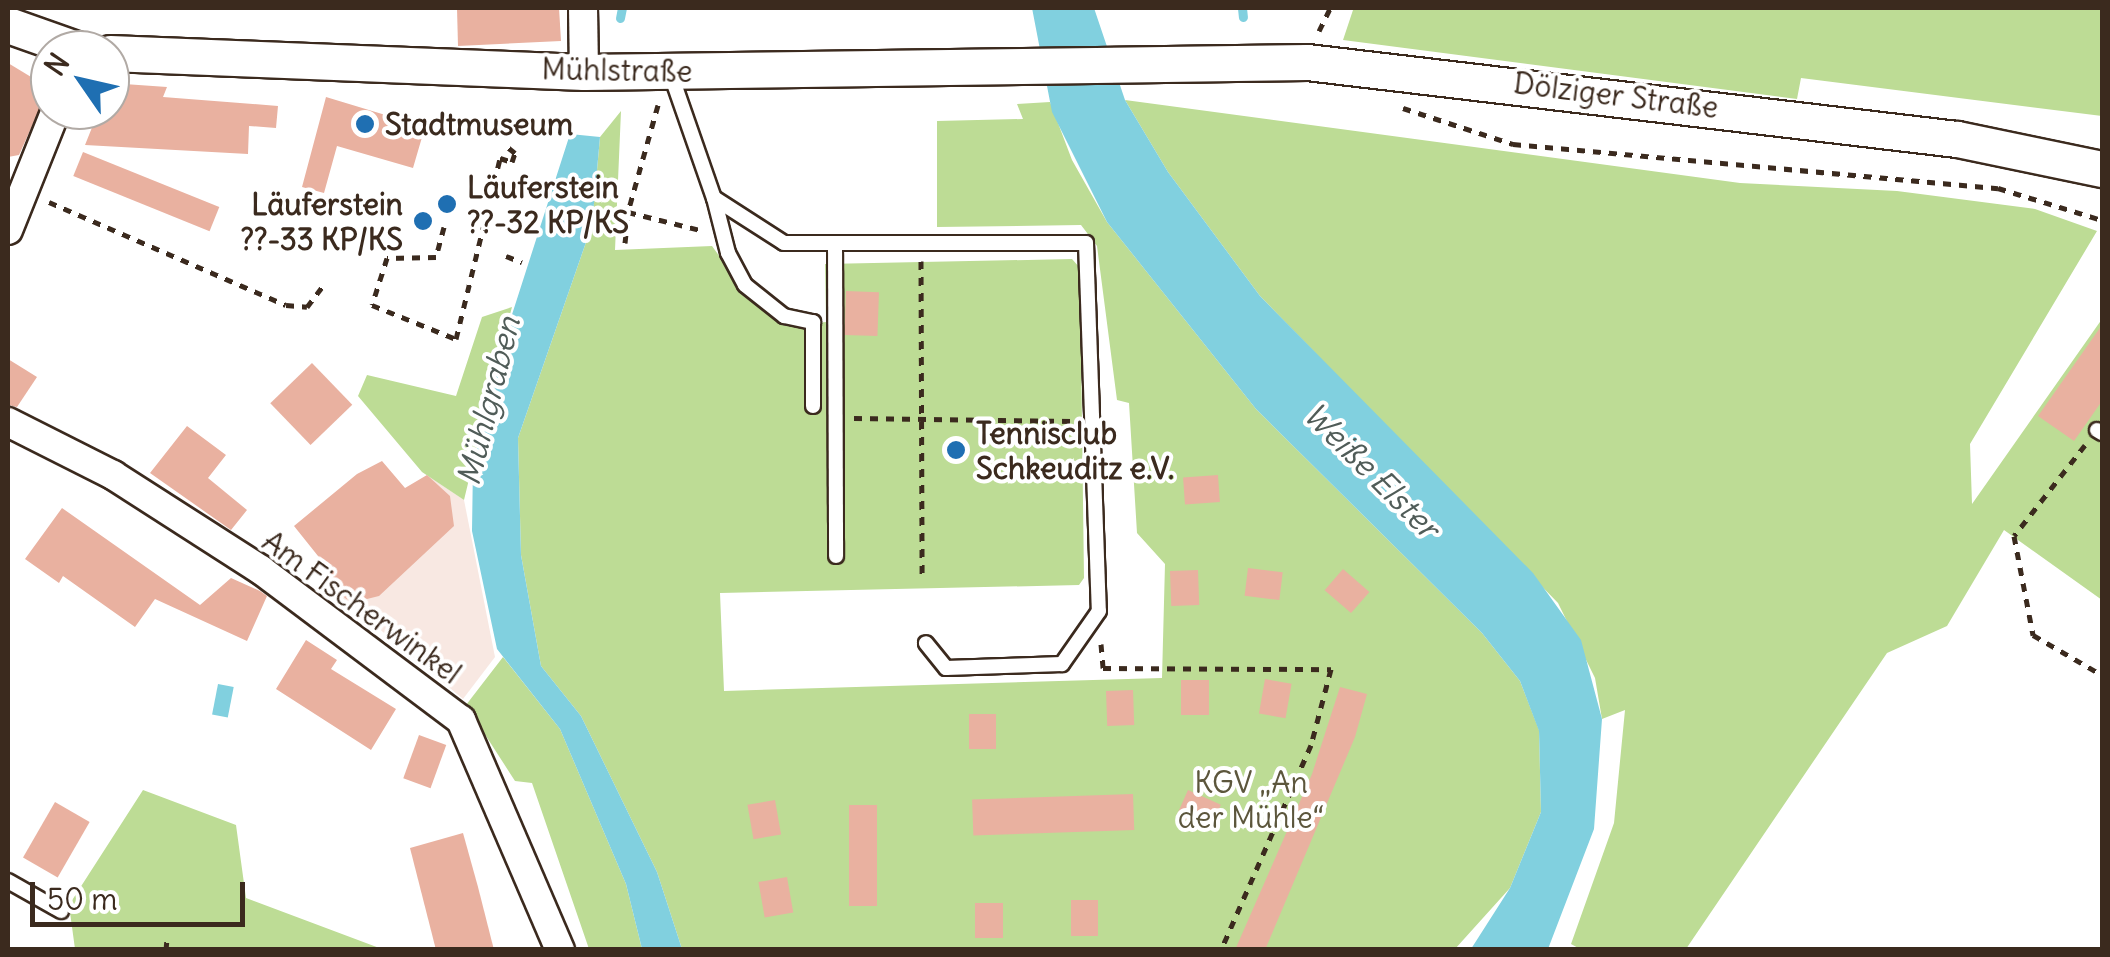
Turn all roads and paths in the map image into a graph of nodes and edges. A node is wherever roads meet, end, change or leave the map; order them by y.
1 (583, 8) edge
2 (130, 53) edge
3 (1125, 64) joint
4 (584, 72) junction
5 (667, 80) junction
6 (1388, 103) dead end
7 (48, 130) edge
8 (504, 144) dead end
9 (2102, 169) edge
10 (23, 191) junction
11 (714, 198) junction
12 (2101, 208) edge
13 (628, 212) junction
14 (2101, 220) edge
15 (444, 227) dead end
16 (8, 230) edge
17 (724, 236) junction
18 (626, 243) dead end
19 (835, 243) junction
20 (921, 243) junction
21 (506, 256) dead end
22 (522, 262) dead end
23 (322, 287) dead end
24 (813, 406) dead end
25 (836, 417) junction
26 (1073, 420) dead end
27 (922, 421) junction
28 (8, 422) edge
29 (2100, 431) edge
30 (836, 556) dead end
31 (922, 576) dead end
32 (1099, 611) junction
33 (926, 643) dead end
34 (2102, 676) edge
35 (8, 881) edge
36 (61, 911) dead end
37 (167, 939) dead end
38 (166, 950) edge
39 (560, 950) edge
40 (1221, 950) edge

1 - 4 street
2 - 4 street, Mühlstraße
3 - 5 street, Mühlstraße
3 - 9 street, Dölziger Straße
4 - 5 street, Mühlstraße
5 - 11 lane
5 - 13 path
6 - 14 path
7 - 10 street
8 - 15 path
10 - 16 street
10 - 23 path
11 - 17 lane
11 - 19 lane
12 - 14 path
13 - 17 path
13 - 18 path
17 - 24 lane
19 - 20 lane
19 - 25 lane
20 - 27 path
20 - 32 lane
21 - 22 path
25 - 27 path
25 - 30 lane
26 - 27 path
27 - 31 path
28 - 39 street, Am Fischerwinkel
29 - 34 path
32 - 33 lane
32 - 40 path
35 - 36 lane
37 - 38 path

